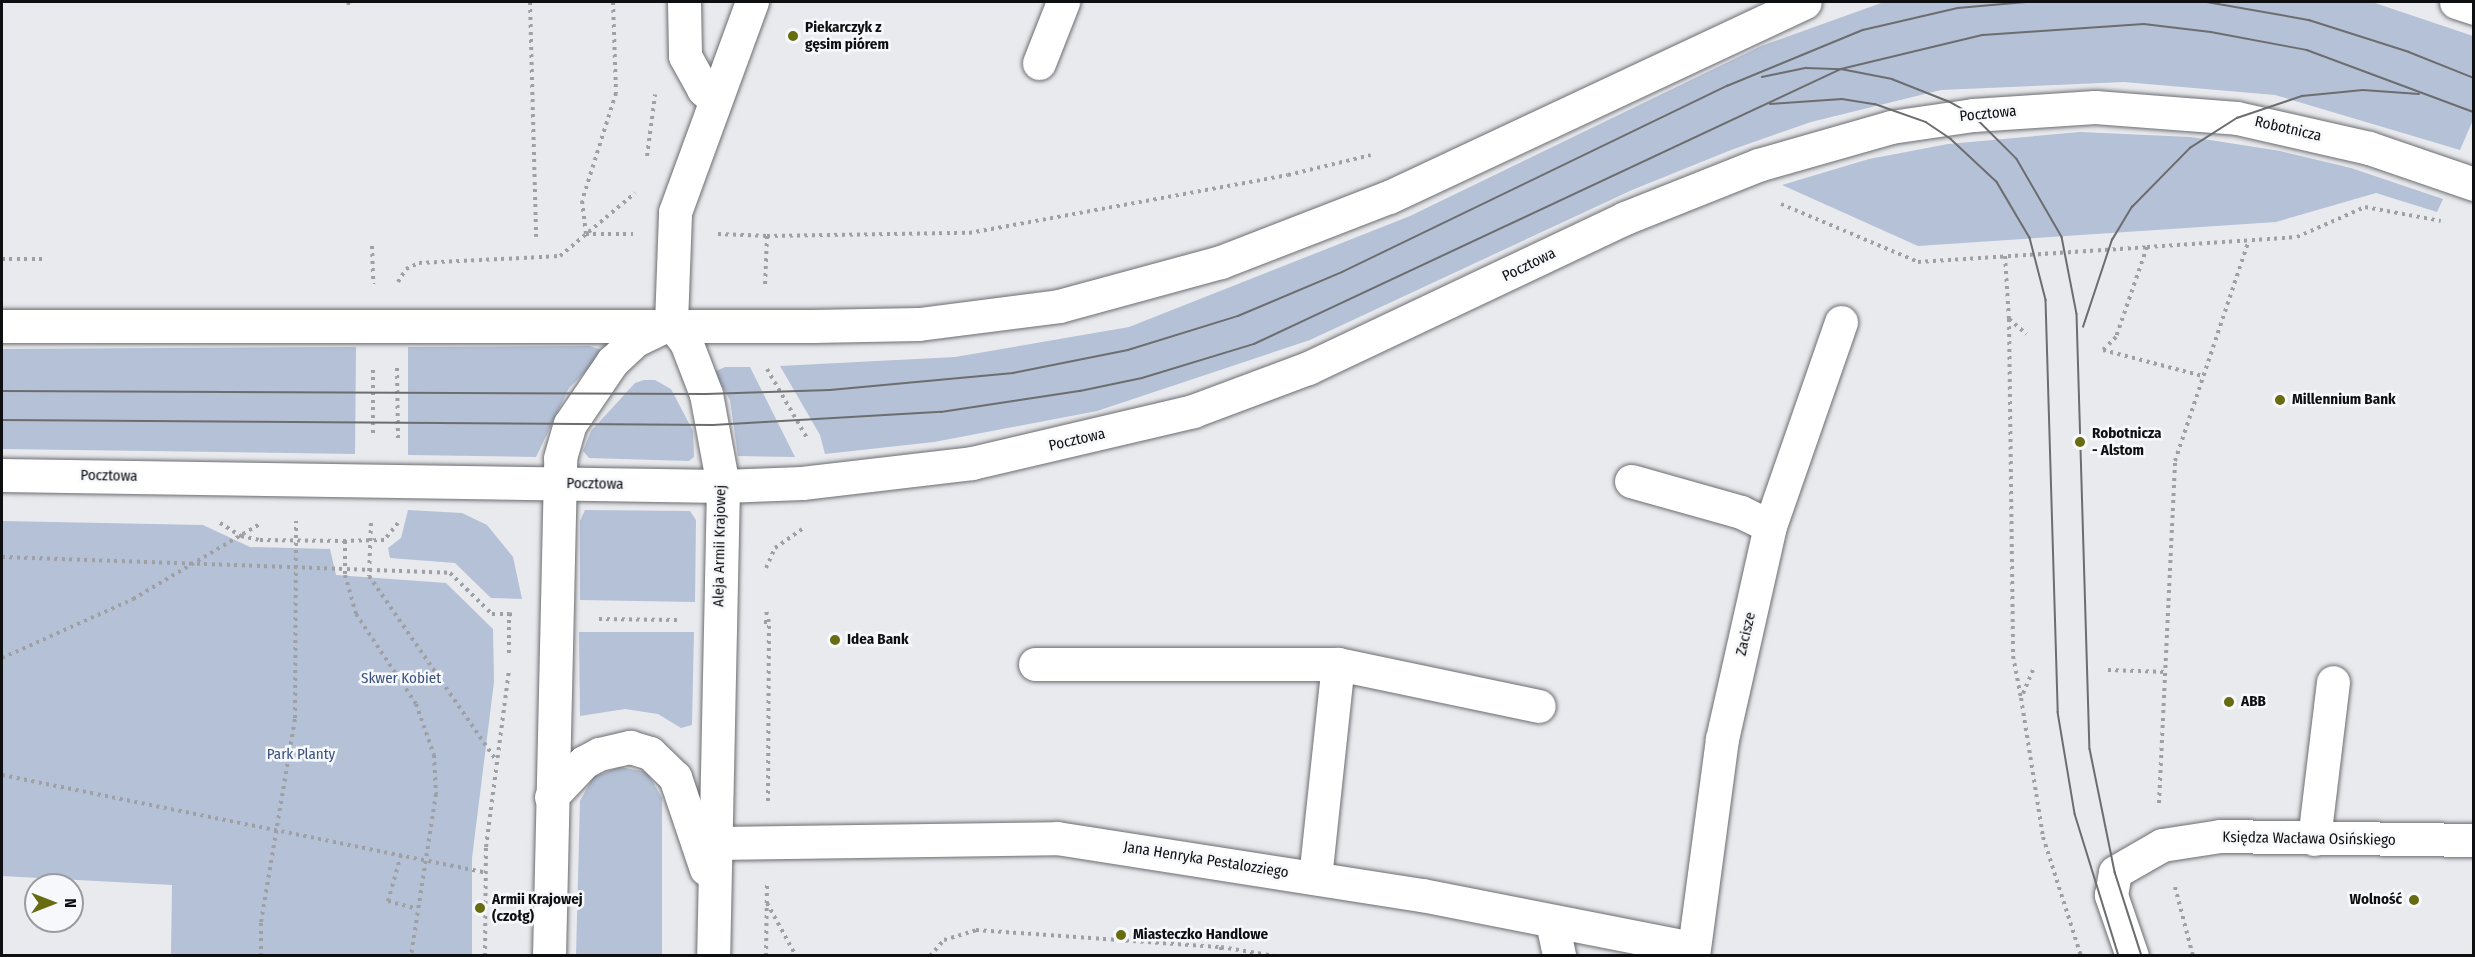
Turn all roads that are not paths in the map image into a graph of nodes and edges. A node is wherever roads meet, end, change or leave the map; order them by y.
1 (684, 2) edge
2 (752, 2) edge
3 (1063, 2) edge
4 (1805, 2) edge
5 (2456, 2) edge
6 (2474, 8) edge
7 (1039, 63) dead end
8 (715, 100) junction
9 (2095, 108) joint
10 (2474, 184) edge
11 (1841, 322) dead end
12 (671, 323) junction
13 (2, 326) edge
14 (2, 475) edge
15 (1631, 481) dead end
16 (558, 483) junction
17 (723, 486) junction
18 (1770, 526) junction
19 (1035, 664) dead end
20 (1338, 664) junction
21 (2333, 682) dead end
22 (1539, 706) dead end
23 (551, 797) junction
24 (2314, 839) junction
25 (2474, 840) edge
26 (715, 843) junction
27 (1315, 878) junction
28 (714, 894) junction
29 (1552, 922) junction
30 (1692, 952) edge
31 (549, 956) edge
32 (713, 956) edge
33 (1559, 956) edge
34 (2132, 956) edge

1 - 8 main road
2 - 8 main road
3 - 7 main road
4 - 12 main road
5 - 6 main road
8 - 12 main road
9 - 10 main road, Robotnicza
9 - 17 main road, Pocztowa
11 - 18 main road, Zacisze
12 - 13 main road
12 - 16 main road
12 - 17 main road, Aleja Armii Krajowej
14 - 16 main road, Pocztowa
15 - 18 main road
16 - 17 main road, Pocztowa
16 - 23 main road
17 - 26 main road, Aleja Armii Krajowej
18 - 30 main road, Zacisze
19 - 20 main road
20 - 22 main road
20 - 27 main road
21 - 24 main road
23 - 28 main road
23 - 31 main road
24 - 25 main road, Księdza Wacława Osińskiego
24 - 34 main road, Księdza Wacława Osińskiego
26 - 27 main road, Jana Henryka Pestalozziego
26 - 28 main road, Aleja Armii Krajowej
27 - 29 main road, Jana Henryka Pestalozziego
28 - 32 main road, Aleja Armii Krajowej
29 - 30 main road, Jana Henryka Pestalozziego
29 - 33 main road

